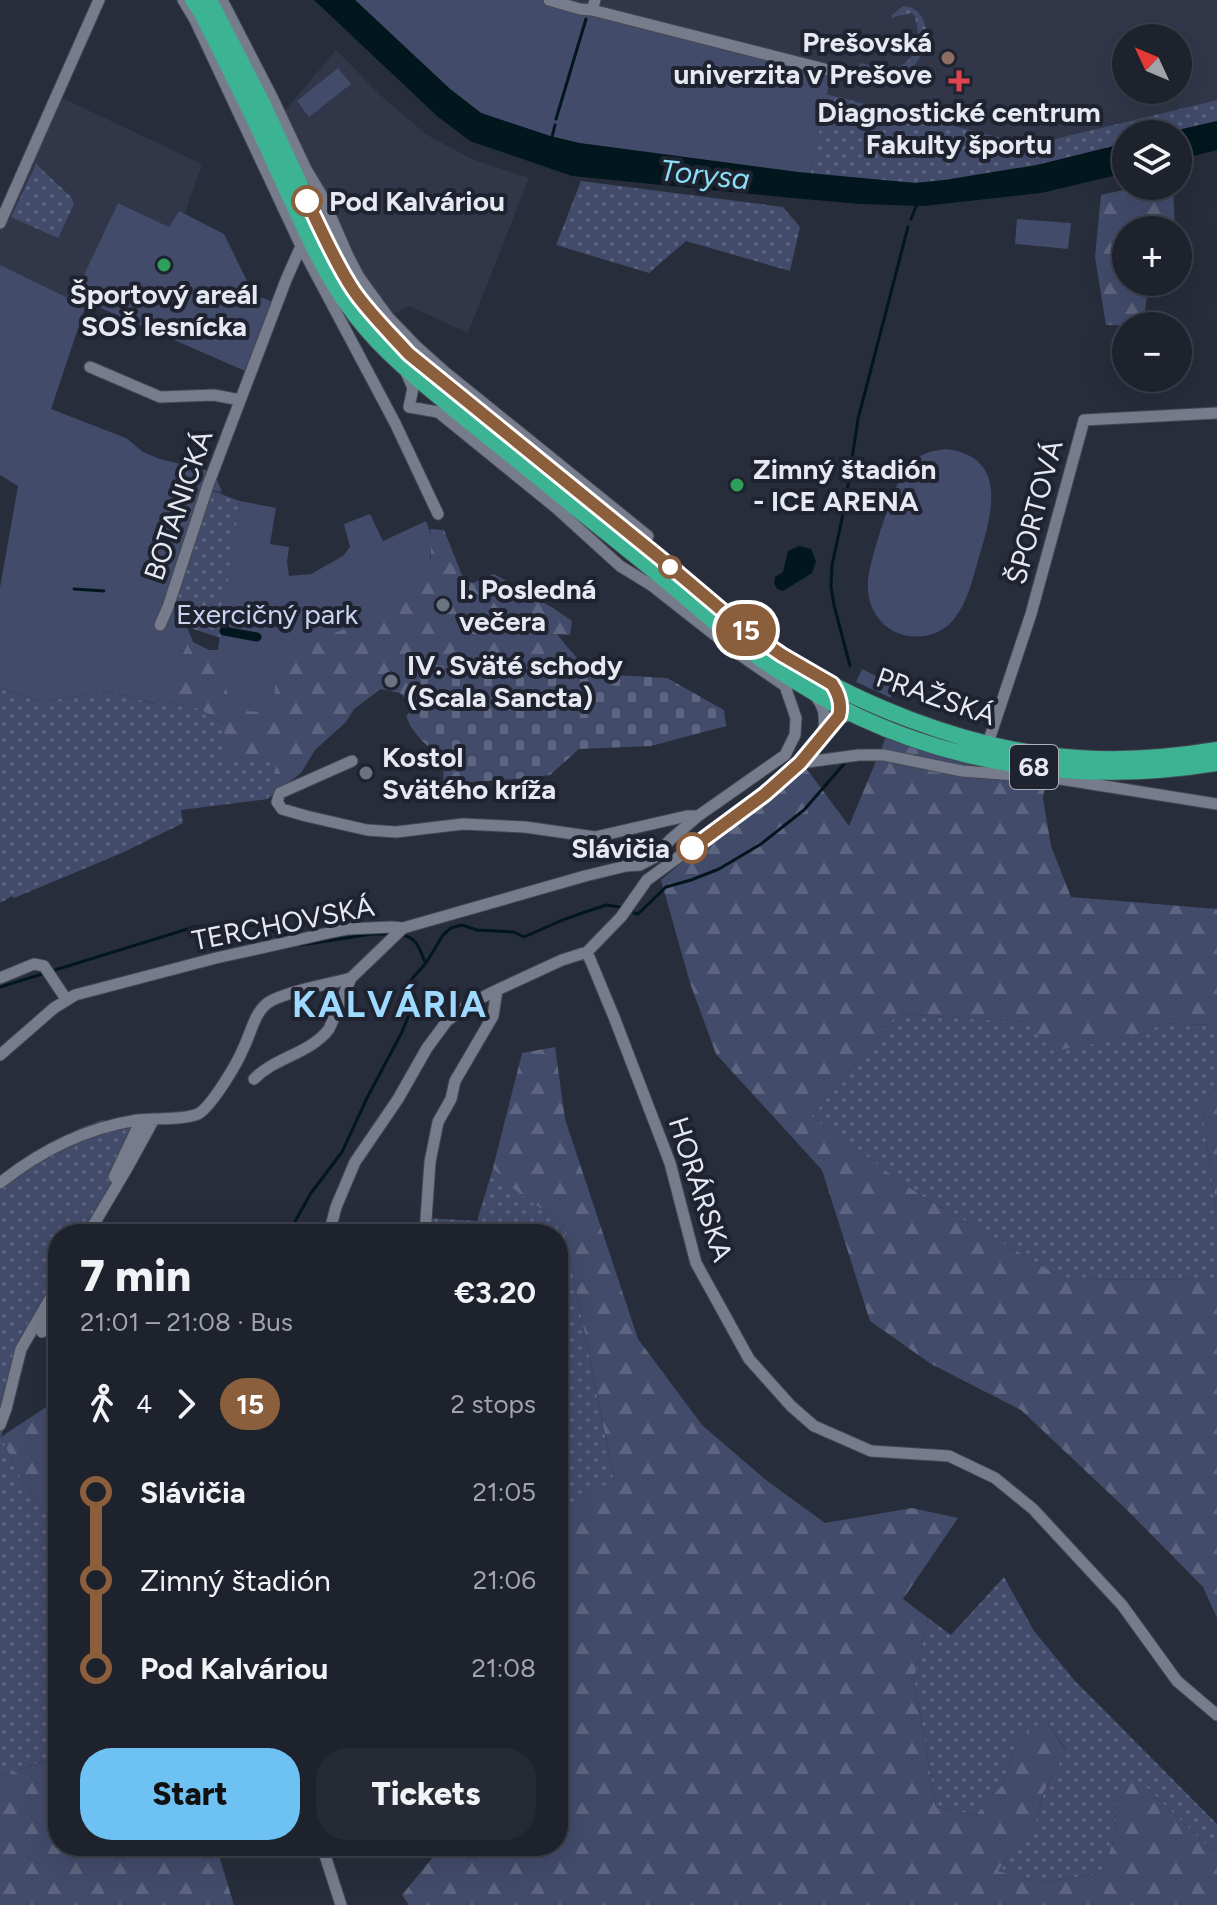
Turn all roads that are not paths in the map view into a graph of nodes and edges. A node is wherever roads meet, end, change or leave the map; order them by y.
1 (99, 0) edge
2 (183, 0) edge
3 (193, 0) edge
4 (209, 0) edge
5 (222, 0) edge
6 (549, 0) edge
7 (593, 5) edge
8 (832, 71) dead end
9 (0, 223) edge
10 (301, 246) junction
11 (401, 364) junction
12 (90, 367) dead end
13 (430, 381) junction
14 (240, 400) junction
15 (409, 407) junction
16 (1217, 413) edge
17 (395, 423) junction
18 (438, 514) dead end
19 (648, 536) dead end
20 (160, 625) dead end
21 (832, 684) junction
22 (881, 708) junction
23 (834, 714) junction
24 (822, 735) junction
25 (988, 743) junction
26 (785, 755) junction
27 (824, 759) junction
28 (352, 761) dead end
29 (1215, 762) edge
30 (800, 763) junction
31 (1217, 804) edge
32 (698, 816) junction
33 (640, 865) junction
34 (647, 880) junction
35 (398, 934) junction
36 (587, 952) junction
37 (571, 961) dead end
38 (595, 972) junction
39 (0, 978) edge
40 (351, 978) junction
41 (497, 990) junction
42 (66, 999) junction
43 (0, 1055) edge
44 (254, 1079) dead end
45 (154, 1119) junction
46 (141, 1120) junction
47 (0, 1183) edge
48 (87, 1224) edge
49 (94, 1224) edge
50 (332, 1224) edge
51 (426, 1224) edge
52 (48, 1302) edge
53 (48, 1322) edge
54 (42, 1332) dead end
55 (0, 1425) edge
56 (1217, 1715) edge
57 (325, 1856) edge
58 (341, 1905) edge

1 - 9 street
2 - 10 street
3 - 11 main road, 68
4 - 13 main road, 68
5 - 19 street
6 - 7 street
7 - 8 street
10 - 14 street, BOTANICKÁ
10 - 17 street
11 - 13 main road, 68
11 - 15 street
12 - 14 street, BOTANICKÁ
13 - 15 street
13 - 21 main road, 68
13 - 23 main road, 68
14 - 20 street, BOTANICKÁ
15 - 17 street
15 - 26 street
16 - 25 street, ŠPORTOVÁ
17 - 18 street
21 - 22 main road, PRAŽSKÁ / 68
21 - 23 street
22 - 23 street
22 - 25 main road, PRAŽSKÁ / 68
23 - 24 street
23 - 29 main road, PRAŽSKÁ / 68
24 - 27 street
24 - 30 street
25 - 29 main road, PRAŽSKÁ / 68
26 - 30 street
26 - 32 street
27 - 30 street
27 - 31 street
28 - 32 street
30 - 34 street
32 - 33 street, TERCHOVSKÁ
33 - 34 street
33 - 35 street, TERCHOVSKÁ
34 - 36 street
35 - 40 street
35 - 42 street, TERCHOVSKÁ
36 - 38 street, HORÁRSKA
36 - 41 street
37 - 38 street
38 - 56 street, HORÁRSKA
39 - 42 street
40 - 44 street
40 - 45 street
41 - 50 street
41 - 51 street
42 - 43 street, TERCHOVSKÁ
45 - 46 street
45 - 49 street
46 - 47 street
46 - 48 street
52 - 55 street
53 - 54 street
57 - 58 street

